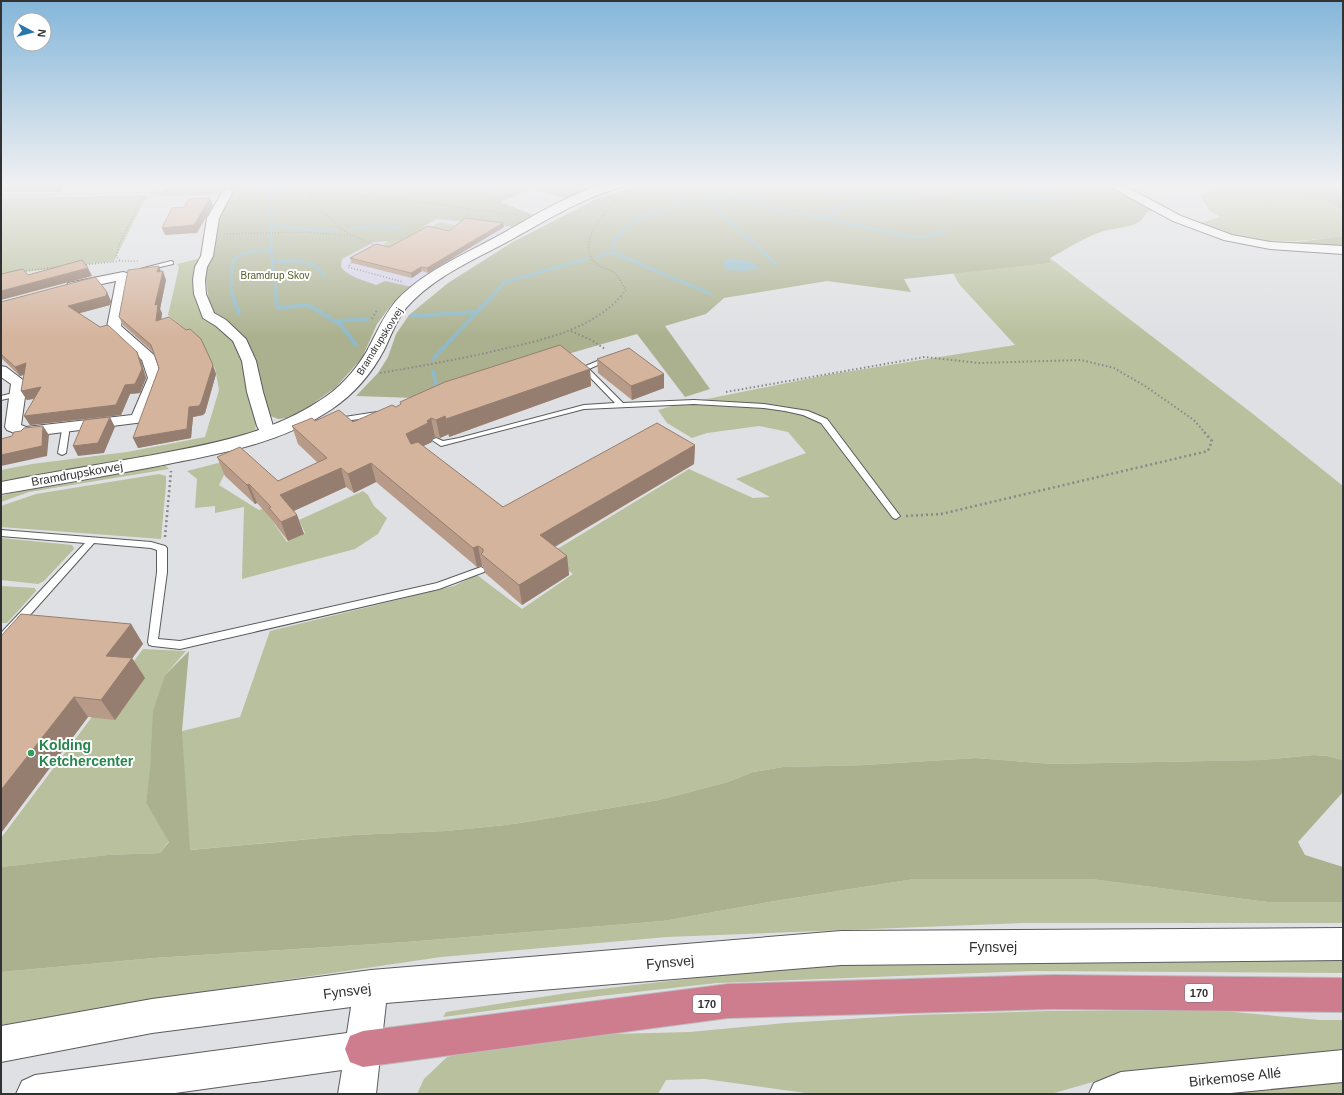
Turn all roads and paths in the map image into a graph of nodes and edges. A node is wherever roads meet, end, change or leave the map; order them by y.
1 (124, 235) edge
2 (219, 235) edge
3 (342, 235) edge
4 (508, 235) edge
5 (592, 235) edge
6 (1223, 235) edge
7 (211, 236) joint
8 (353, 236) joint
9 (371, 249) edge
10 (1343, 250) edge
11 (355, 258) edge
12 (121, 261) junction
13 (171, 263) dead end
14 (76, 265) edge
15 (62, 267) edge
16 (155, 267) junction
17 (16, 272) edge
18 (129, 274) junction
19 (422, 287) junction
20 (60, 290) edge
21 (381, 305) dead end
22 (372, 321) dead end
23 (570, 330) junction
24 (610, 358) joint
25 (1, 370) edge
26 (360, 375) junction
27 (726, 392) dead end
28 (17, 394) junction
29 (1, 398) edge
30 (621, 405) junction
31 (385, 413) edge
32 (328, 422) edge
33 (307, 425) edge
34 (66, 426) junction
35 (278, 431) junction
36 (24, 432) junction
37 (1, 440) edge
38 (436, 440) dead end
39 (62, 453) dead end
40 (174, 457) junction
41 (1, 488) edge
42 (896, 516) joint
43 (1, 533) edge
44 (92, 540) junction
45 (162, 548) junction
46 (481, 570) edge
47 (1, 640) edge
48 (1343, 944) edge
49 (371, 987) junction
50 (1343, 995) edge
51 (1, 1044) edge
52 (362, 1048) junction
53 (1343, 1066) edge
54 (35, 1094) edge
55 (357, 1094) edge
56 (1105, 1094) edge

1 - 12 path
2 - 7 path
3 - 8 path
4 - 19 street, Bramdrupskovvej
5 - 23 path
6 - 10 street
7 - 35 street
8 - 9 path
11 - 19 path
12 - 14 path
12 - 16 path
13 - 16 lane
15 - 17 path
16 - 18 lane
18 - 20 street
18 - 34 street
19 - 26 street, Bramdrupskovvej
21 - 22 path
23 - 24 path
23 - 26 path
24 - 30 lane
25 - 28 street
26 - 35 street, Bramdrupskovvej
27 - 42 path
28 - 29 lane
28 - 36 street
30 - 38 lane
30 - 42 lane
31 - 32 lane
33 - 35 lane
34 - 36 street
34 - 39 lane
35 - 40 street, Bramdrupskovvej
36 - 37 street
40 - 41 street, Bramdrupskovvej
40 - 45 path
43 - 44 lane
44 - 45 lane
44 - 47 lane
45 - 46 lane
48 - 49 street, Fynsvej
49 - 51 street, Fynsvej
49 - 52 street
50 - 52 highway, 170
52 - 54 street, 170
52 - 55 street
53 - 56 street, Birkemose Allé

